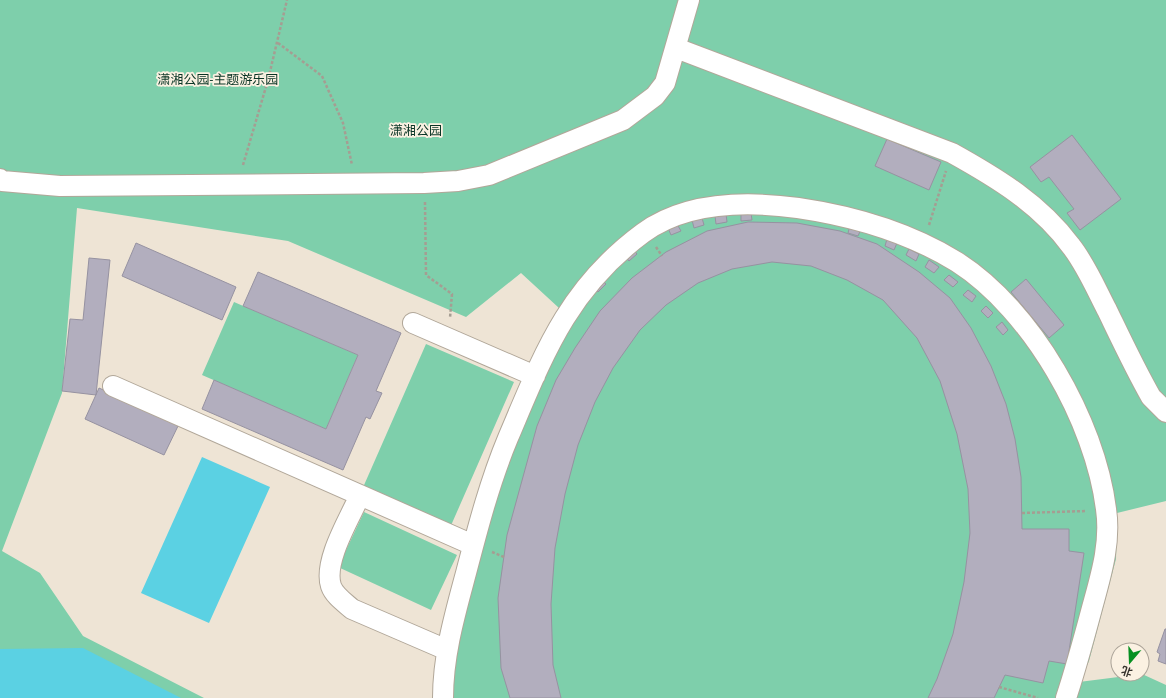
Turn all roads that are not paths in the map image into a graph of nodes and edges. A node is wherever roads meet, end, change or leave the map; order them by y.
1 (689, 0) edge
2 (676, 48) junction
3 (0, 179) edge
4 (413, 323) dead end
5 (534, 376) junction
6 (113, 386) dead end
7 (1166, 412) edge
8 (360, 495) junction
9 (473, 545) junction
10 (447, 650) junction
11 (443, 698) edge
12 (1066, 698) edge

1 - 2 street
2 - 3 street
2 - 7 street
4 - 5 street
5 - 9 street
5 - 12 street
6 - 8 street
8 - 9 street
8 - 10 street
9 - 10 street
10 - 11 street

